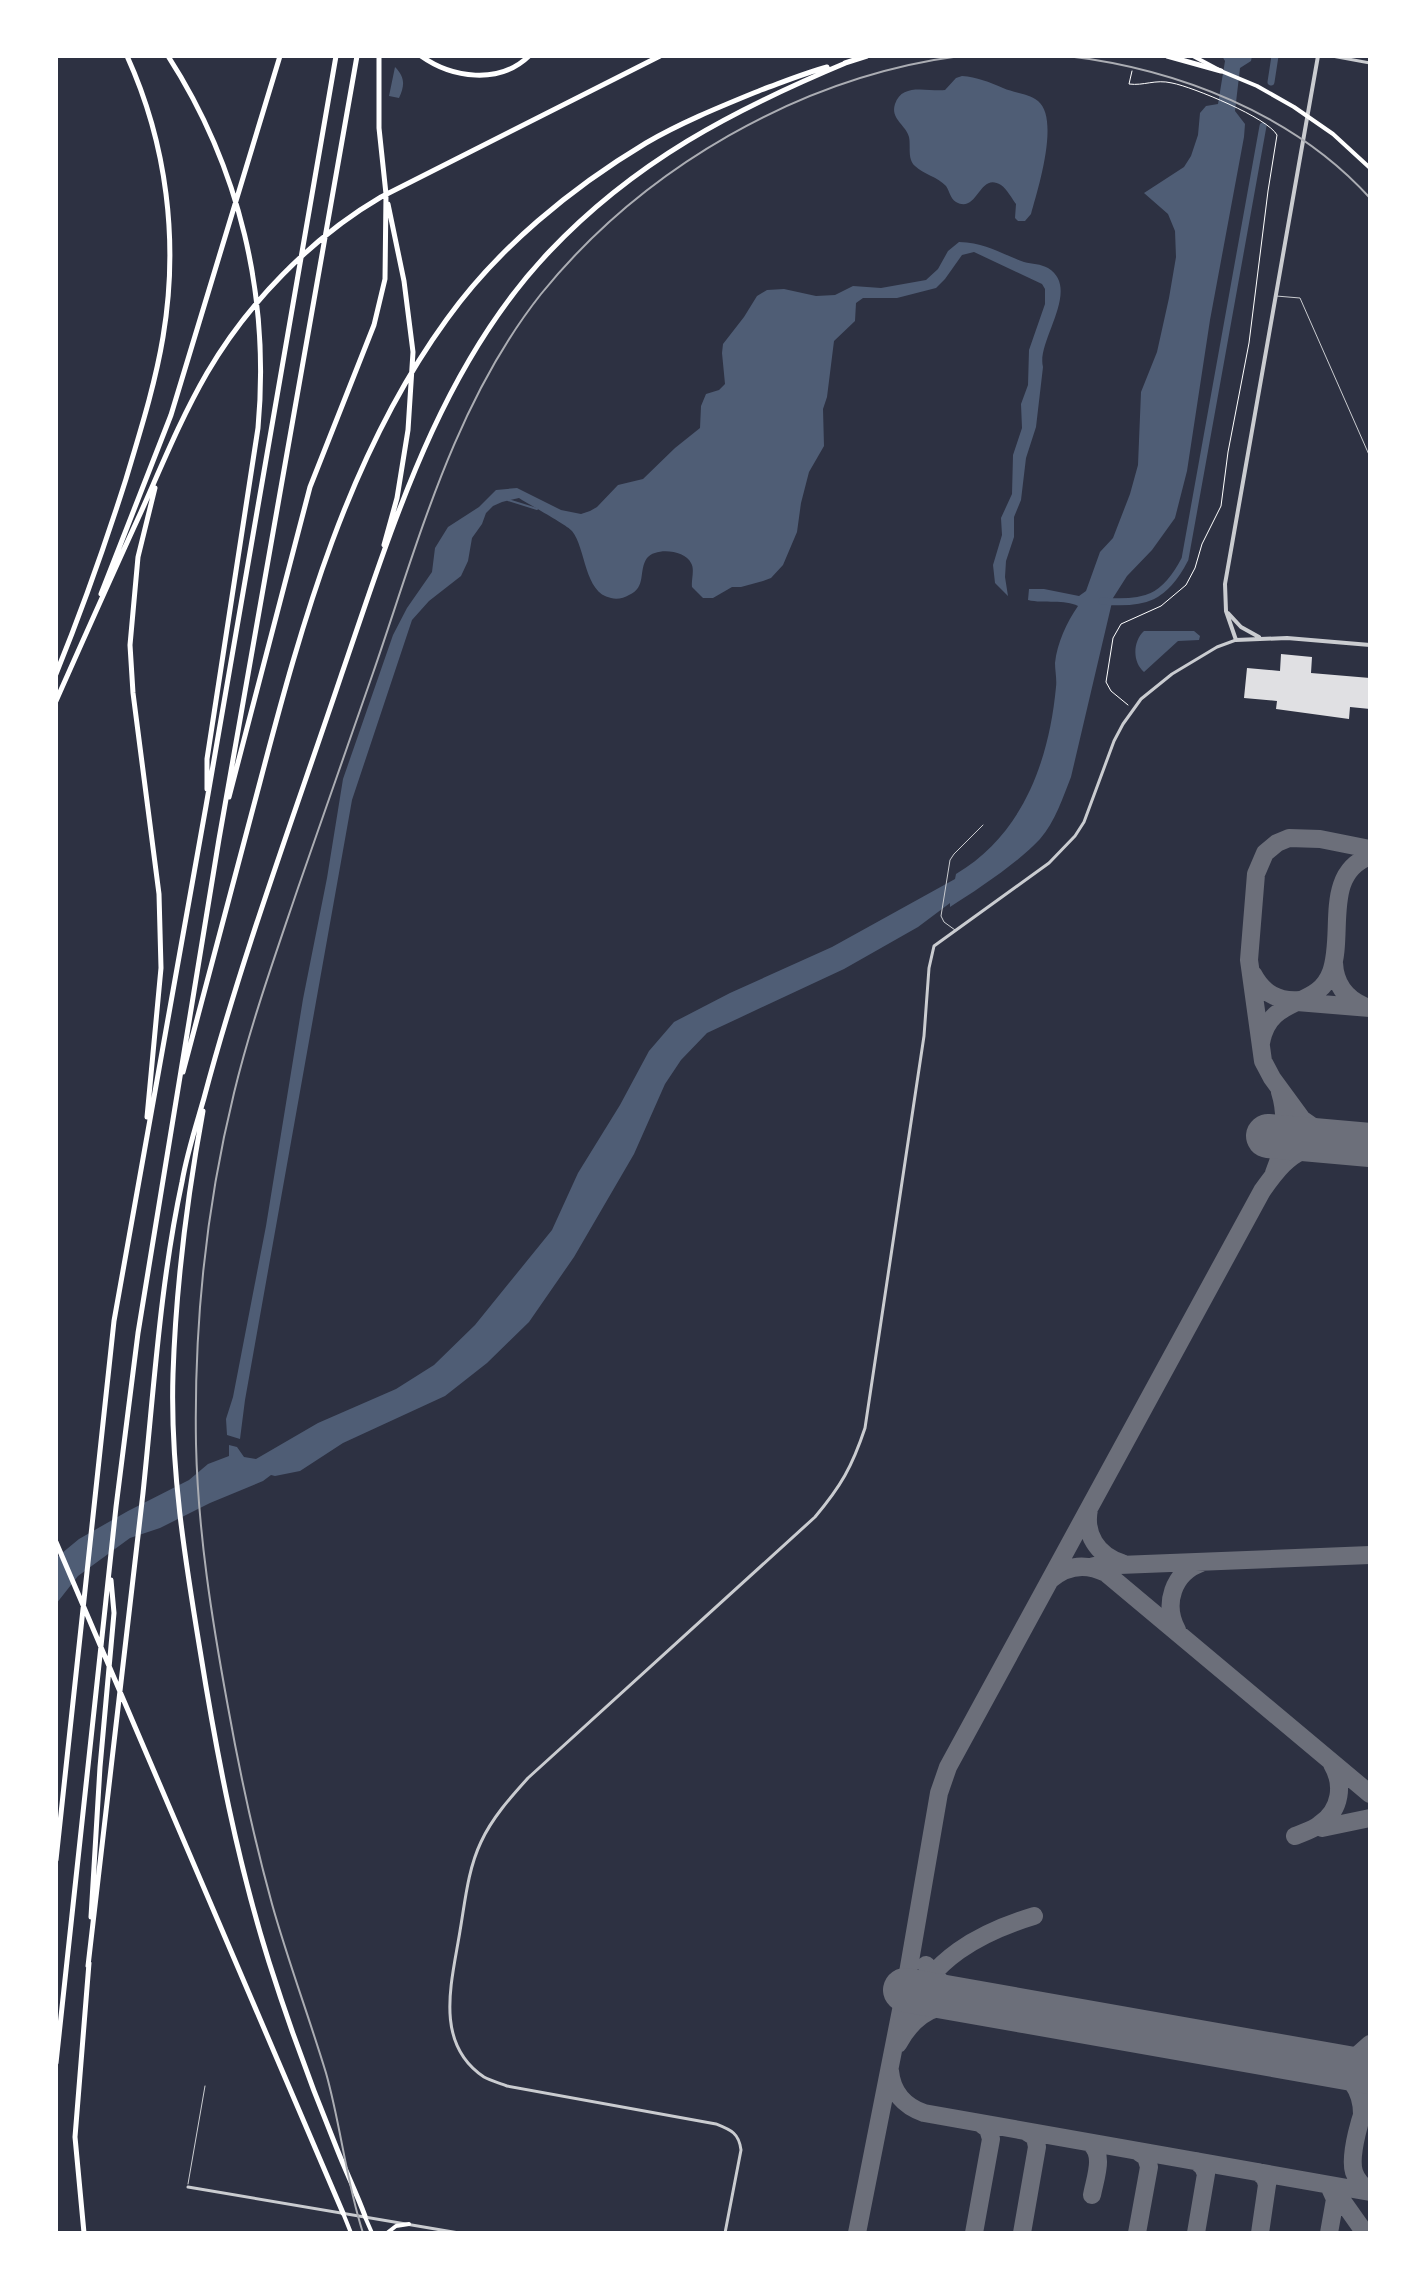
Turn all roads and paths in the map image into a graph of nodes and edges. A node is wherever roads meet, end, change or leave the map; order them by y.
1 (127, 56) edge
2 (168, 56) edge
3 (280, 56) edge
4 (336, 56) edge
5 (357, 56) edge
6 (379, 56) edge
7 (421, 56) edge
8 (529, 56) edge
9 (660, 56) edge
10 (867, 56) edge
11 (1167, 56) edge
12 (1193, 56) edge
13 (1318, 56) edge
14 (1332, 56) edge
15 (848, 62) junction
16 (1370, 63) edge
17 (1132, 71) dead end
18 (1221, 71) junction
19 (1370, 168) edge
20 (386, 195) junction
21 (1275, 296) junction
22 (1370, 457) edge
23 (158, 475) junction
24 (375, 577) junction
25 (1226, 611) junction
26 (88, 629) junction
27 (1261, 638) junction
28 (1236, 640) junction
29 (1370, 645) edge
30 (56, 674) edge
31 (56, 701) edge
32 (1133, 709) junction
33 (206, 806) junction
34 (983, 825) dead end
35 (219, 839) junction
36 (956, 931) junction
37 (226, 1013) junction
38 (175, 1103) junction
39 (143, 1155) junction
40 (56, 1542) edge
41 (110, 1565) junction
42 (62, 1799) junction
43 (56, 1835) edge
44 (56, 1860) edge
45 (88, 1966) junction
46 (56, 2063) edge
47 (205, 2086) dead end
48 (188, 2187) joint
49 (343, 2213) junction
50 (365, 2216) junction
51 (409, 2224) junction
52 (84, 2233) edge
53 (351, 2233) edge
54 (372, 2233) edge
55 (387, 2233) edge
56 (459, 2233) edge
57 (725, 2233) edge

1 - 30 highway
2 - 33 highway
3 - 26 highway
4 - 33 highway
5 - 35 highway
6 - 20 highway
7 - 8 highway
9 - 23 highway
10 - 15 highway
11 - 18 highway
12 - 18 main road
13 - 21 street
14 - 16 street
15 - 24 highway
15 - 38 highway
17 - 32 path
18 - 19 main road
20 - 24 highway
20 - 35 highway
21 - 22 lane
21 - 25 street
23 - 26 highway
23 - 39 highway
24 - 37 highway
25 - 27 street
25 - 28 street
26 - 31 highway
27 - 28 street
27 - 29 street
28 - 32 street
32 - 36 street
33 - 39 highway
34 - 36 lane
35 - 38 highway
36 - 57 street
37 - 45 highway
37 - 50 highway
38 - 41 highway
39 - 42 highway
40 - 49 highway
41 - 45 highway
41 - 46 highway
42 - 43 highway
42 - 44 highway
45 - 52 highway
47 - 48 lane
48 - 49 street
49 - 50 street
49 - 53 main road
50 - 51 street
50 - 54 main road
51 - 55 main road
51 - 56 street

